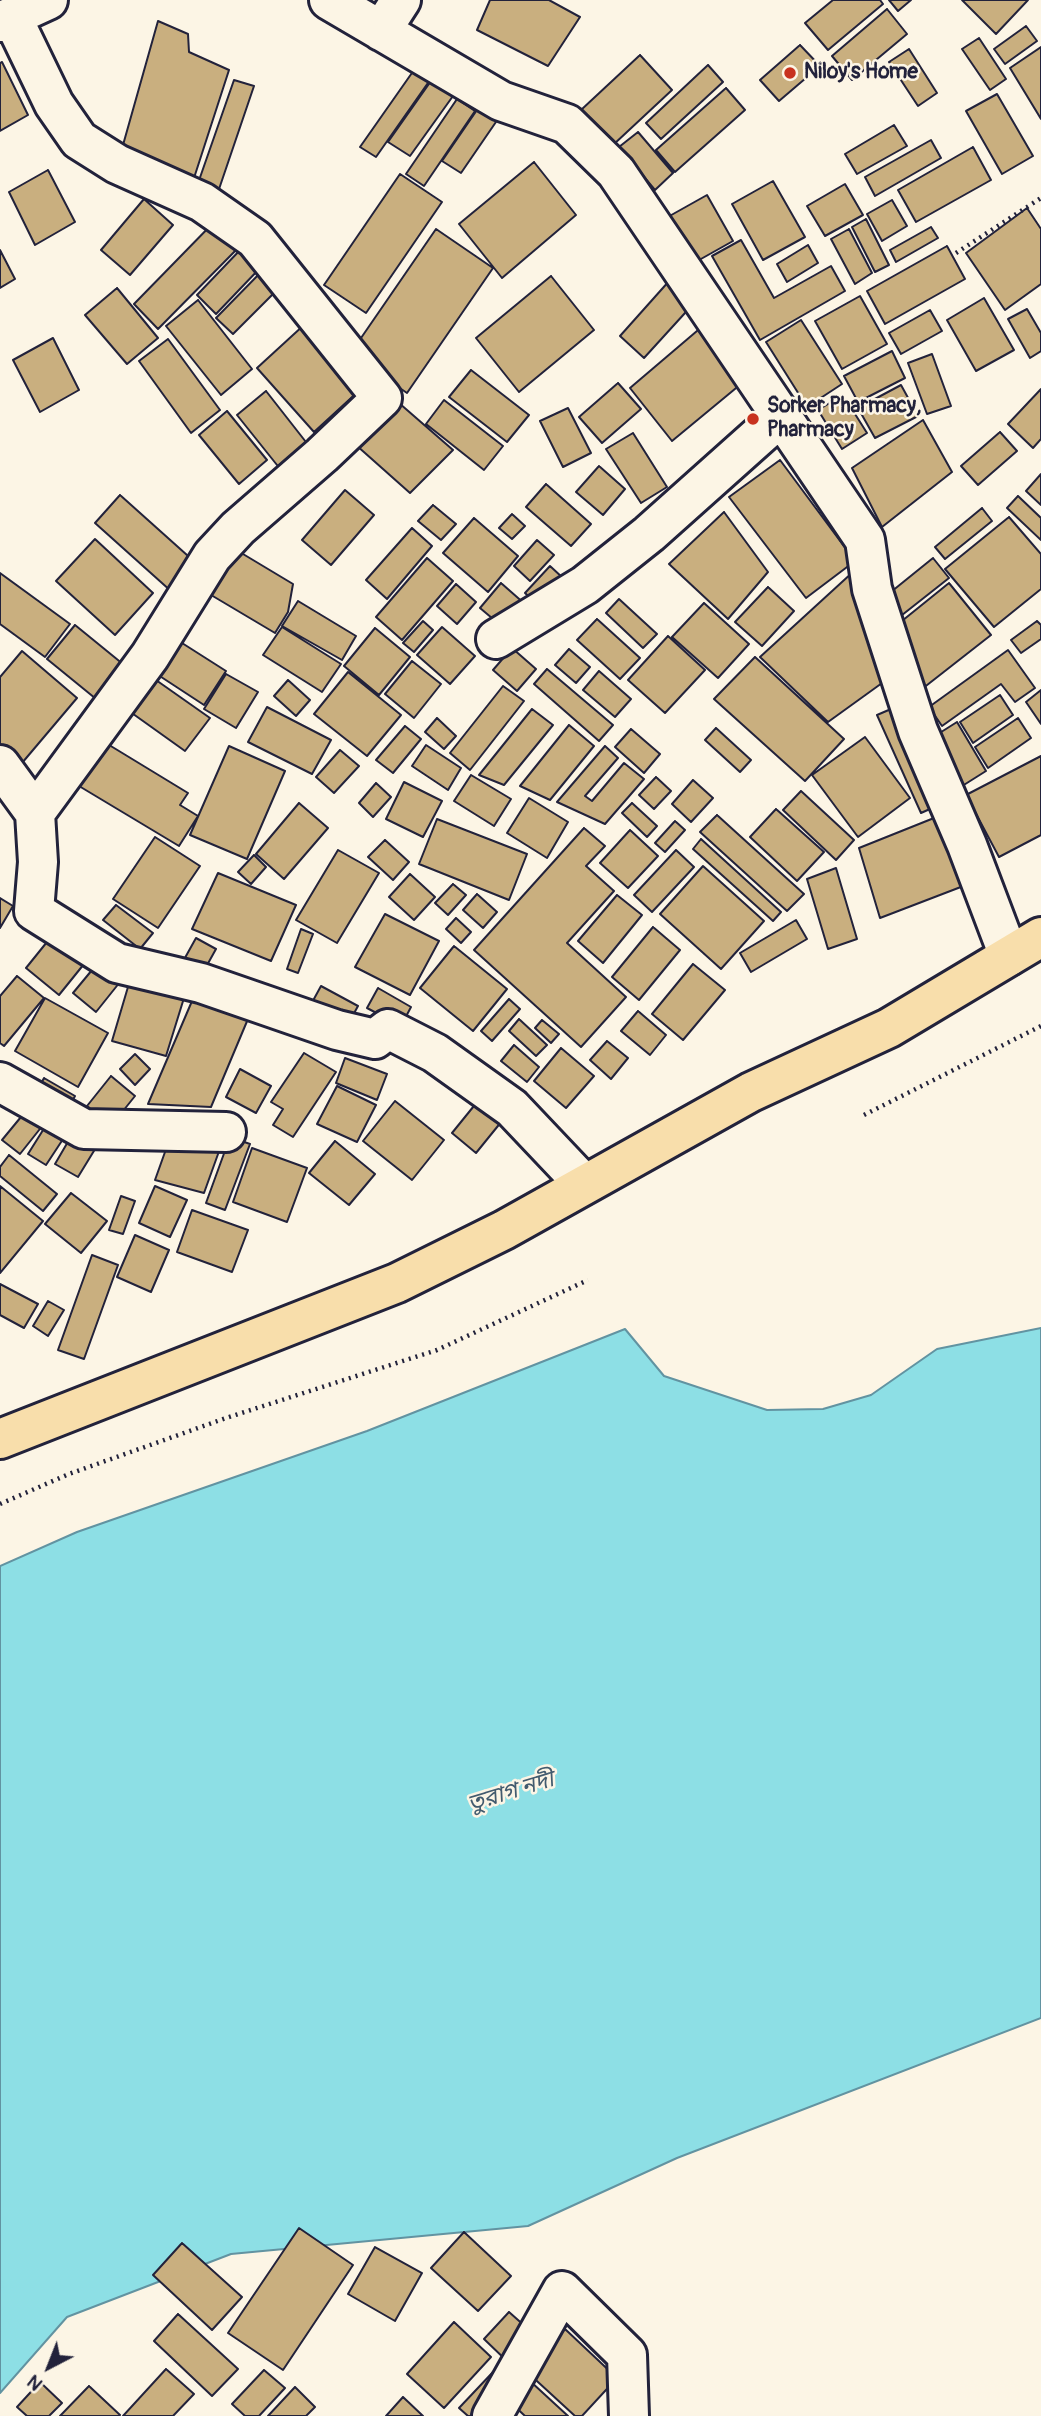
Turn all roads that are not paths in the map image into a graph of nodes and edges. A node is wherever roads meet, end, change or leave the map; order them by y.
1 (48, 0) edge
2 (328, 0) edge
3 (401, 0) edge
4 (6, 20) edge
5 (381, 31) junction
6 (780, 417) junction
7 (496, 639) dead end
8 (0, 765) edge
9 (35, 813) junction
10 (1025, 947) edge
11 (0, 1082) edge
12 (226, 1132) dead end
13 (583, 1183) junction
14 (0, 1439) edge
15 (492, 2416) edge
16 (629, 2416) edge

1 - 4 street
2 - 5 street
3 - 5 street
4 - 9 street
5 - 6 street
6 - 7 street
6 - 10 street
8 - 9 street
9 - 13 street
10 - 13 highway
11 - 12 street
13 - 14 highway
15 - 16 street

